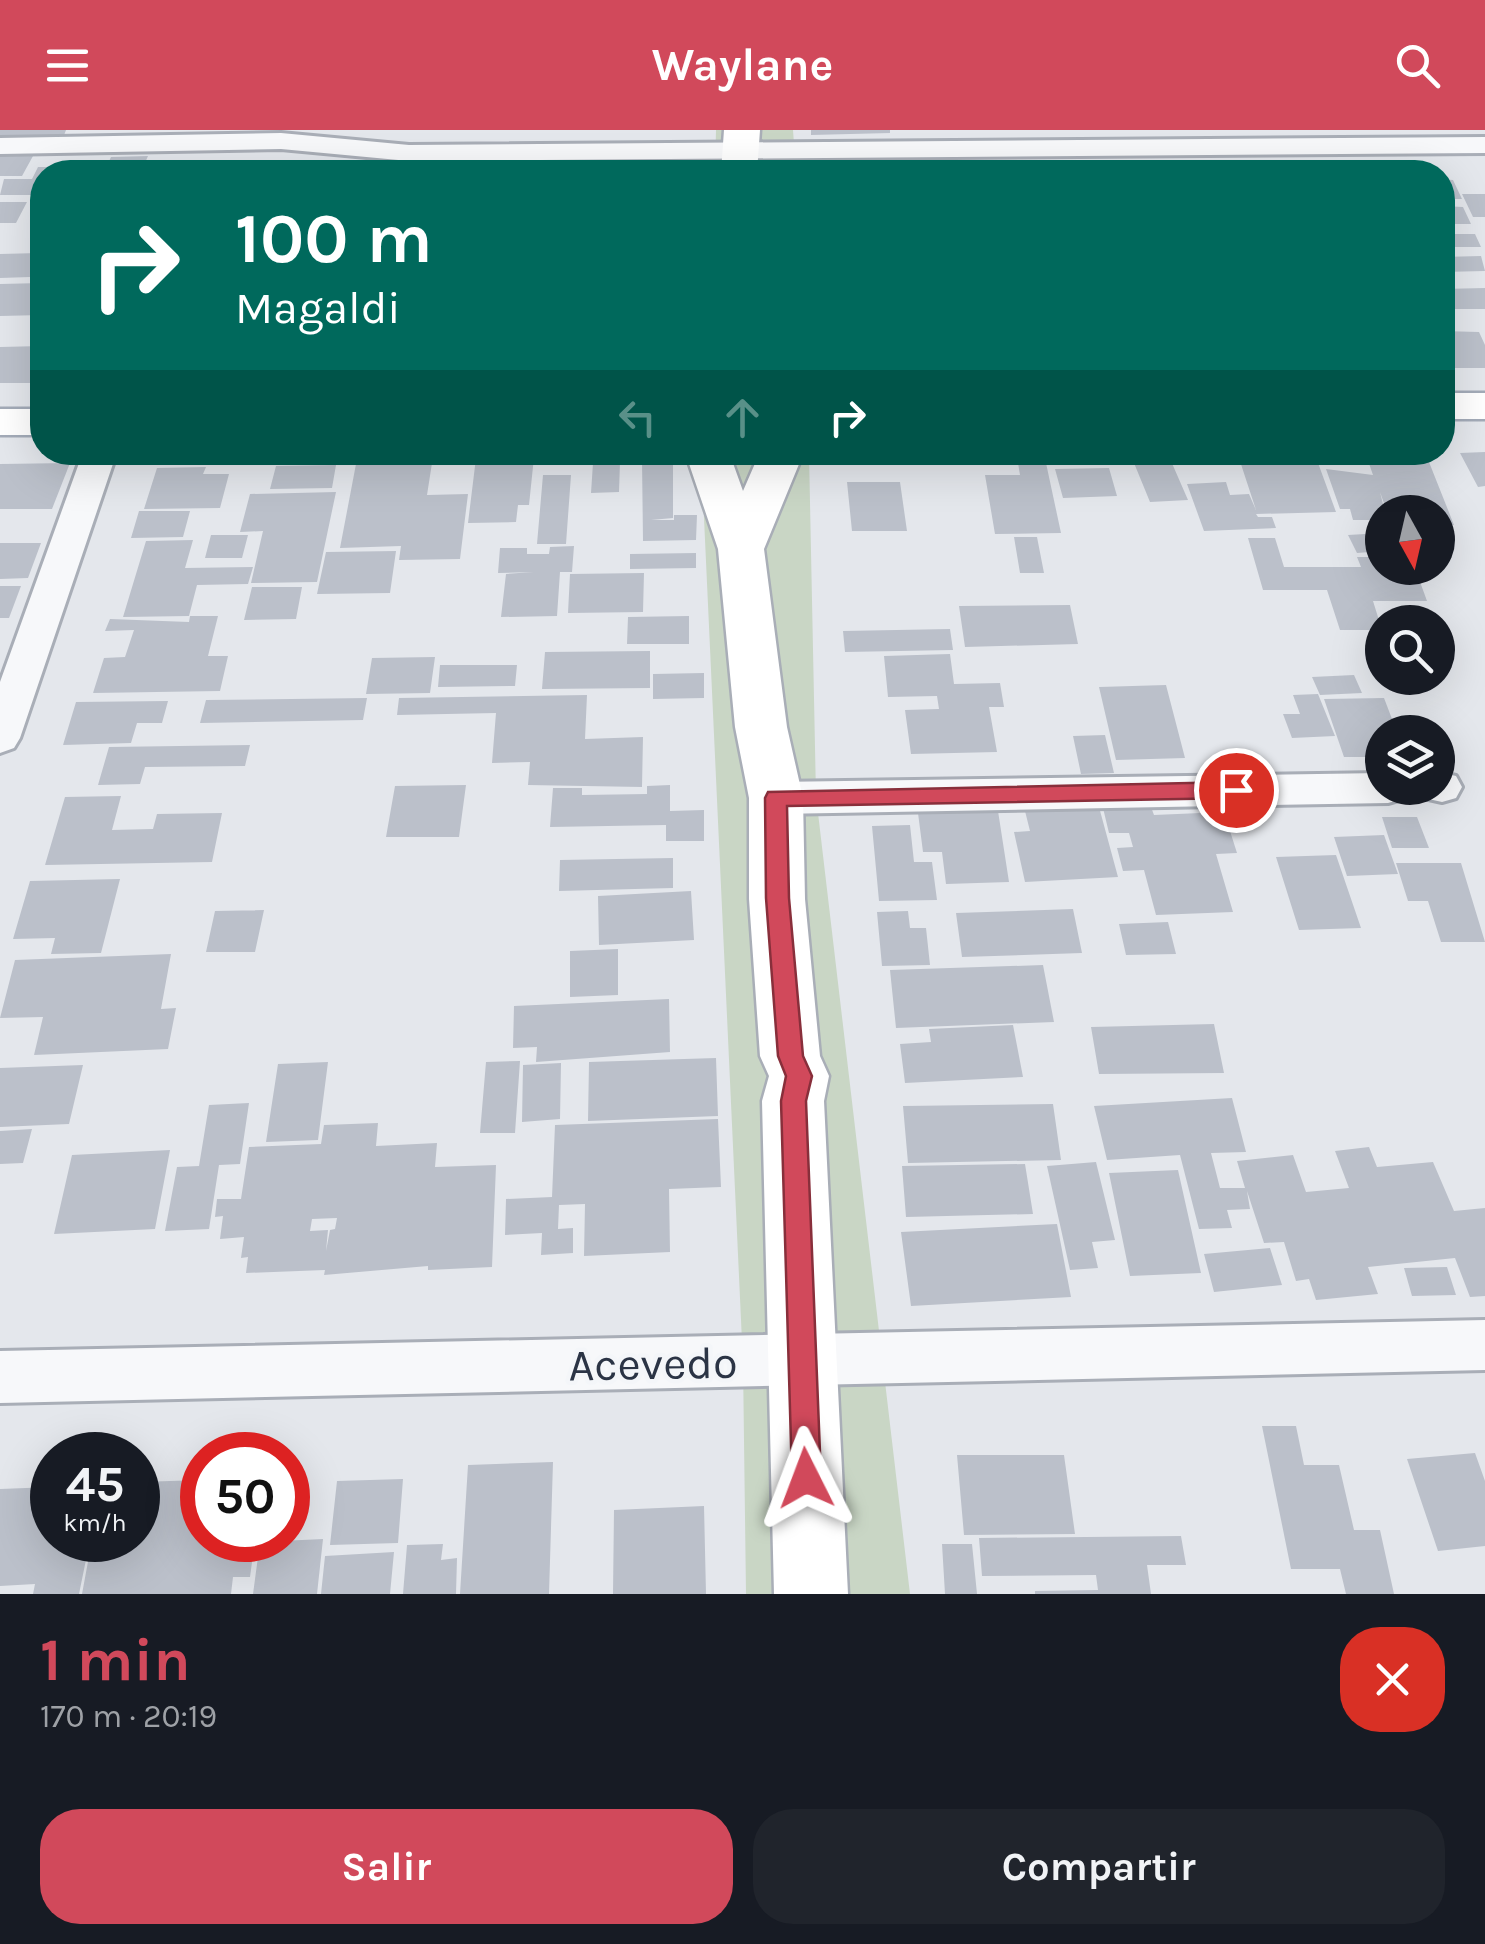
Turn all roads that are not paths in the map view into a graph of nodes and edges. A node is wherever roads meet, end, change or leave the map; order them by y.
1 (1485, 144) edge
2 (0, 146) edge
3 (1306, 150) edge
4 (741, 151) edge
5 (1455, 406) edge
6 (1485, 406) edge
7 (0, 422) edge
8 (30, 422) edge
9 (95, 465) edge
10 (712, 465) edge
11 (777, 465) edge
12 (741, 549) junction
13 (0, 738) edge
14 (1365, 788) edge
15 (776, 798) junction
16 (1485, 1345) edge
17 (802, 1362) junction
18 (0, 1377) edge
19 (811, 1594) edge

1 - 3 street
2 - 4 street
3 - 4 street
5 - 6 main road
7 - 8 main road
9 - 13 street
10 - 12 main road
11 - 12 main road
12 - 15 main road
14 - 15 street
15 - 17 main road
16 - 17 street, Acevedo
17 - 18 street, Acevedo
17 - 19 main road

